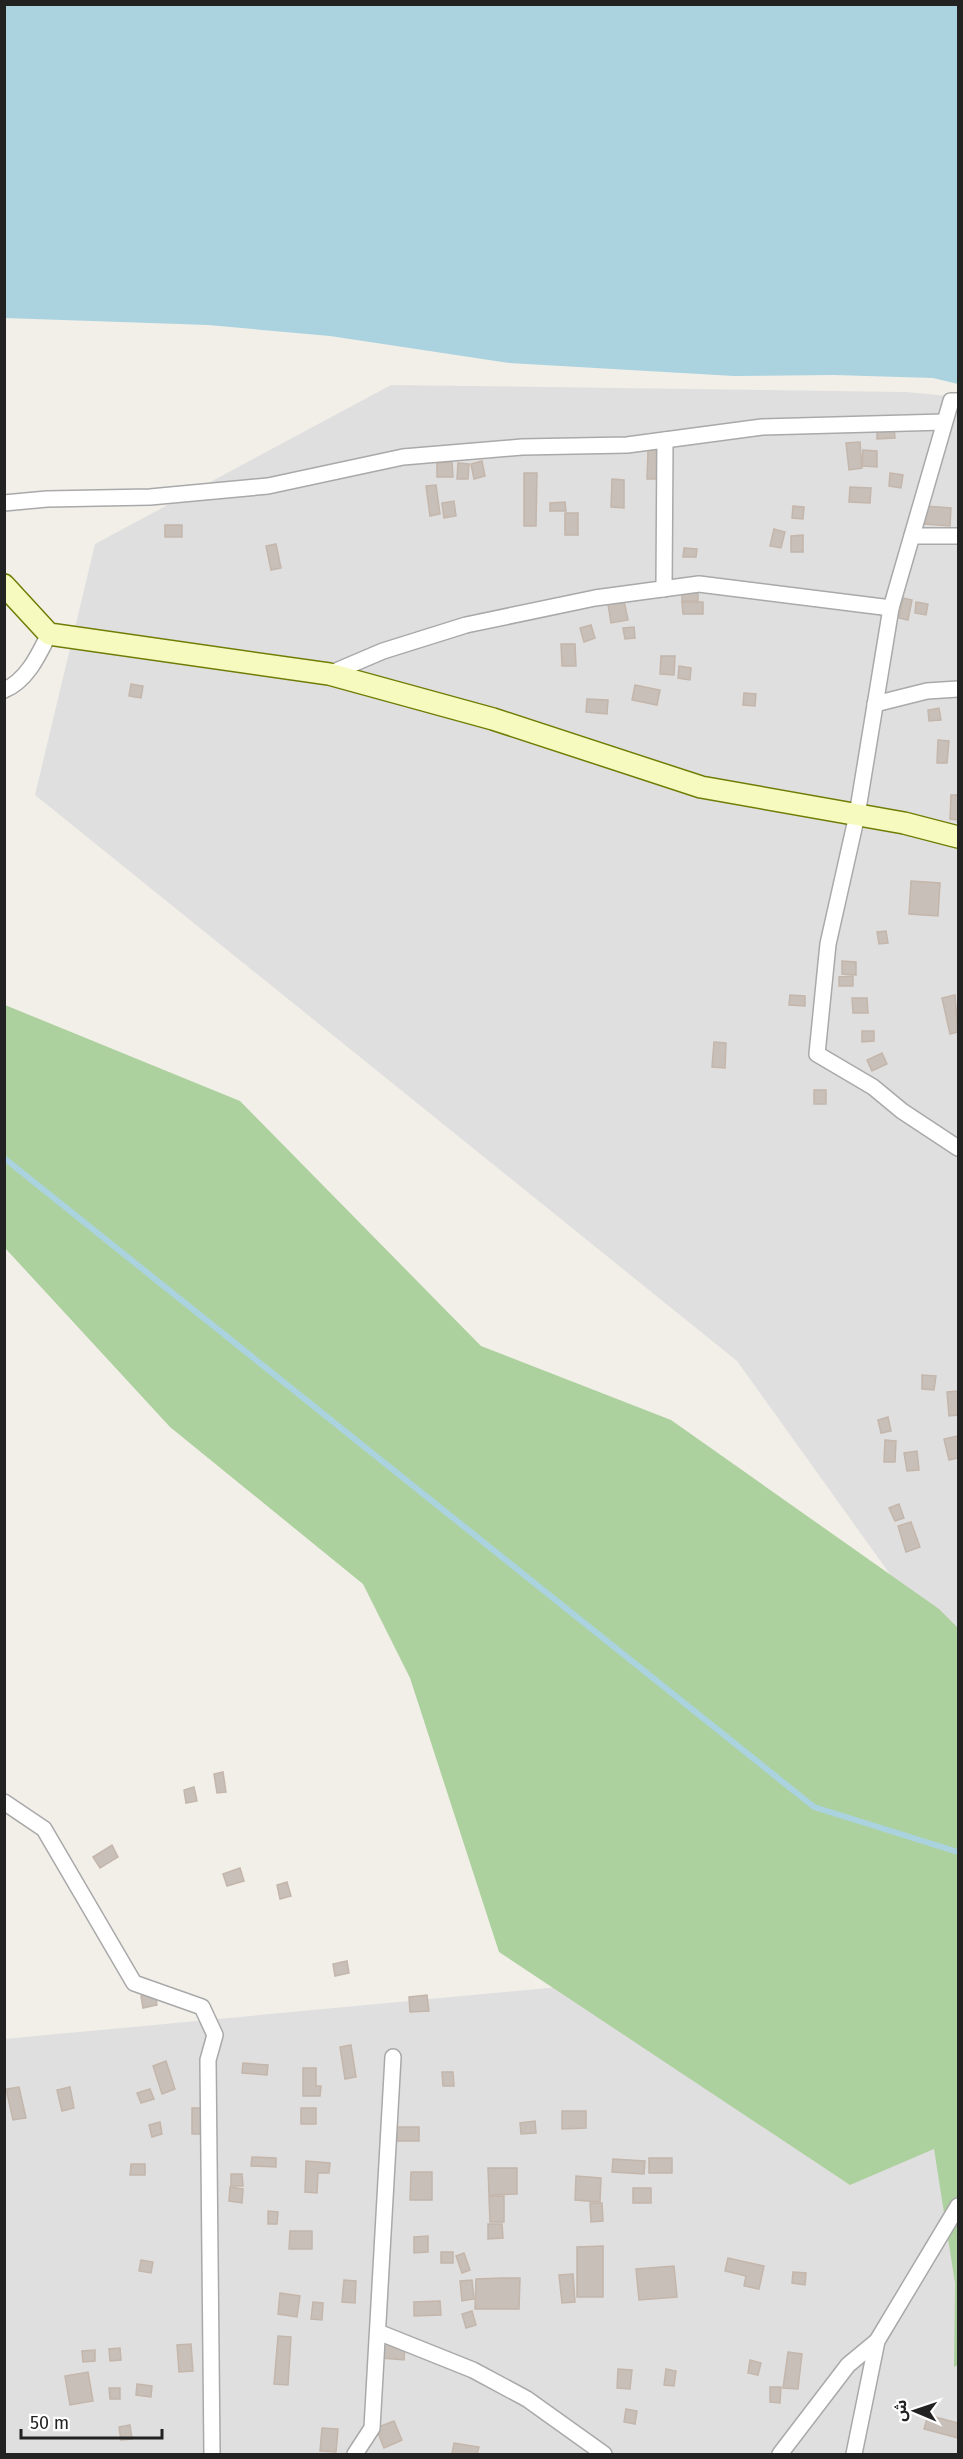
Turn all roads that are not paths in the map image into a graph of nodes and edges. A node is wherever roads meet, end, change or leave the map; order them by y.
1 (958, 401) edge
2 (945, 422) junction
3 (664, 440) junction
4 (4, 503) edge
5 (912, 536) junction
6 (958, 536) edge
7 (4, 585) edge
8 (664, 589) junction
9 (891, 608) junction
10 (49, 634) junction
11 (328, 674) junction
12 (958, 688) edge
13 (4, 690) edge
14 (875, 704) junction
15 (857, 815) junction
16 (958, 837) edge
17 (958, 1148) edge
18 (4, 1802) edge
19 (393, 2056) dead end
20 (958, 2206) edge
21 (378, 2332) junction
22 (878, 2341) junction
23 (212, 2454) edge
24 (355, 2454) edge
25 (604, 2454) edge
26 (780, 2454) edge
27 (854, 2454) edge

1 - 2 street
2 - 3 street
2 - 5 street
3 - 4 street
3 - 8 street
5 - 6 street
5 - 9 street
7 - 10 street
8 - 9 street
8 - 11 street
9 - 14 street
10 - 11 street
10 - 13 street
11 - 15 street
12 - 14 street
14 - 15 street
15 - 16 street
15 - 17 street
18 - 23 street
19 - 21 street
20 - 22 street
21 - 24 street
21 - 25 street
22 - 26 street
22 - 27 street

